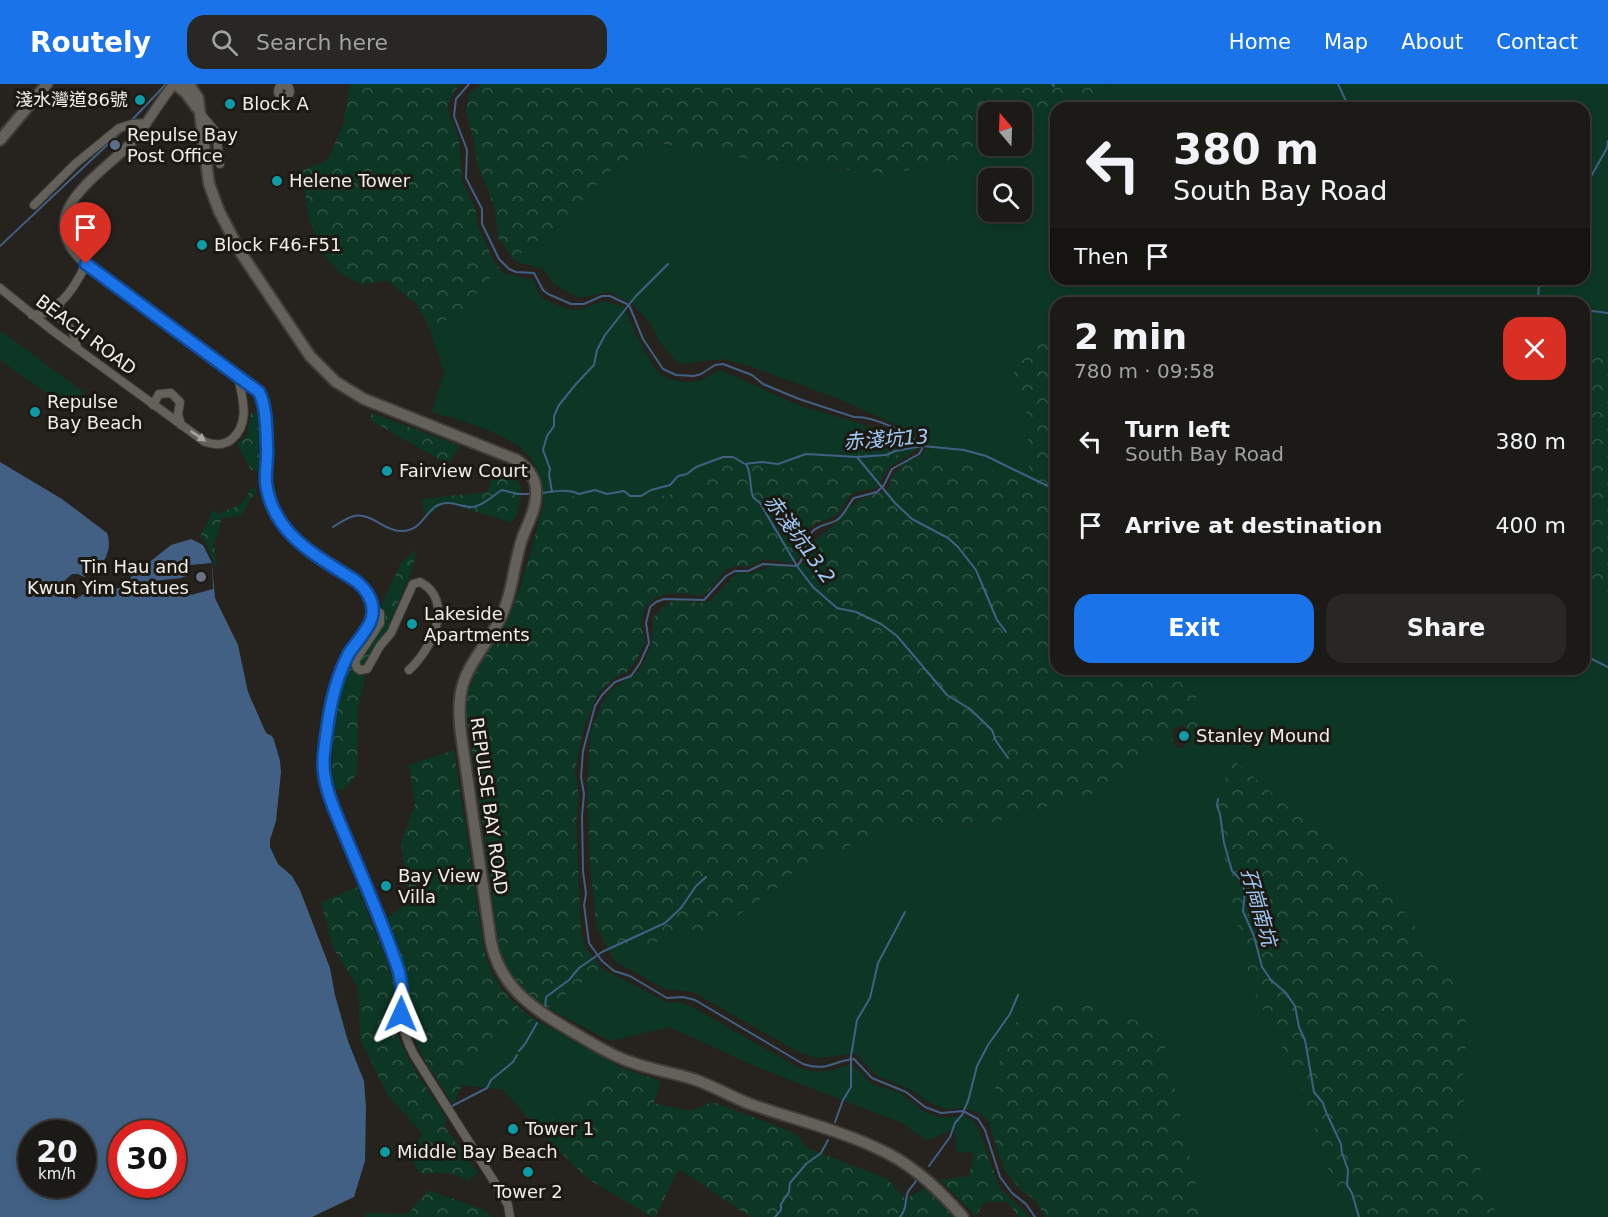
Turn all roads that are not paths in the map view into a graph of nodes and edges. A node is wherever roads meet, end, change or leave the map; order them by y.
1 (47, 84) edge
2 (179, 85) edge
3 (200, 114) junction
4 (144, 123) junction
5 (0, 140) edge
6 (220, 164) dead end
7 (34, 205) dead end
8 (86, 264) junction
9 (0, 288) edge
10 (60, 302) junction
11 (32, 315) junction
12 (77, 347) junction
13 (238, 376) junction
14 (153, 405) junction
15 (181, 425) junction
16 (373, 609) junction
17 (409, 670) dead end
18 (513, 1216) edge
19 (963, 1217) edge

1 - 5 main road
2 - 3 main road, REPULSE BAY ROAD
2 - 4 street
3 - 6 street
3 - 19 main road, REPULSE BAY ROAD
4 - 7 street
4 - 8 street
8 - 10 street
8 - 13 street
9 - 11 street, BEACH ROAD
10 - 11 street
10 - 12 street
11 - 12 street, BEACH ROAD
12 - 14 street, BEACH ROAD
15 -> 13 street, BEACH ROAD
13 - 16 street
14 - 15 street, BEACH ROAD
14 - 15 street
16 - 17 street
16 - 18 street

